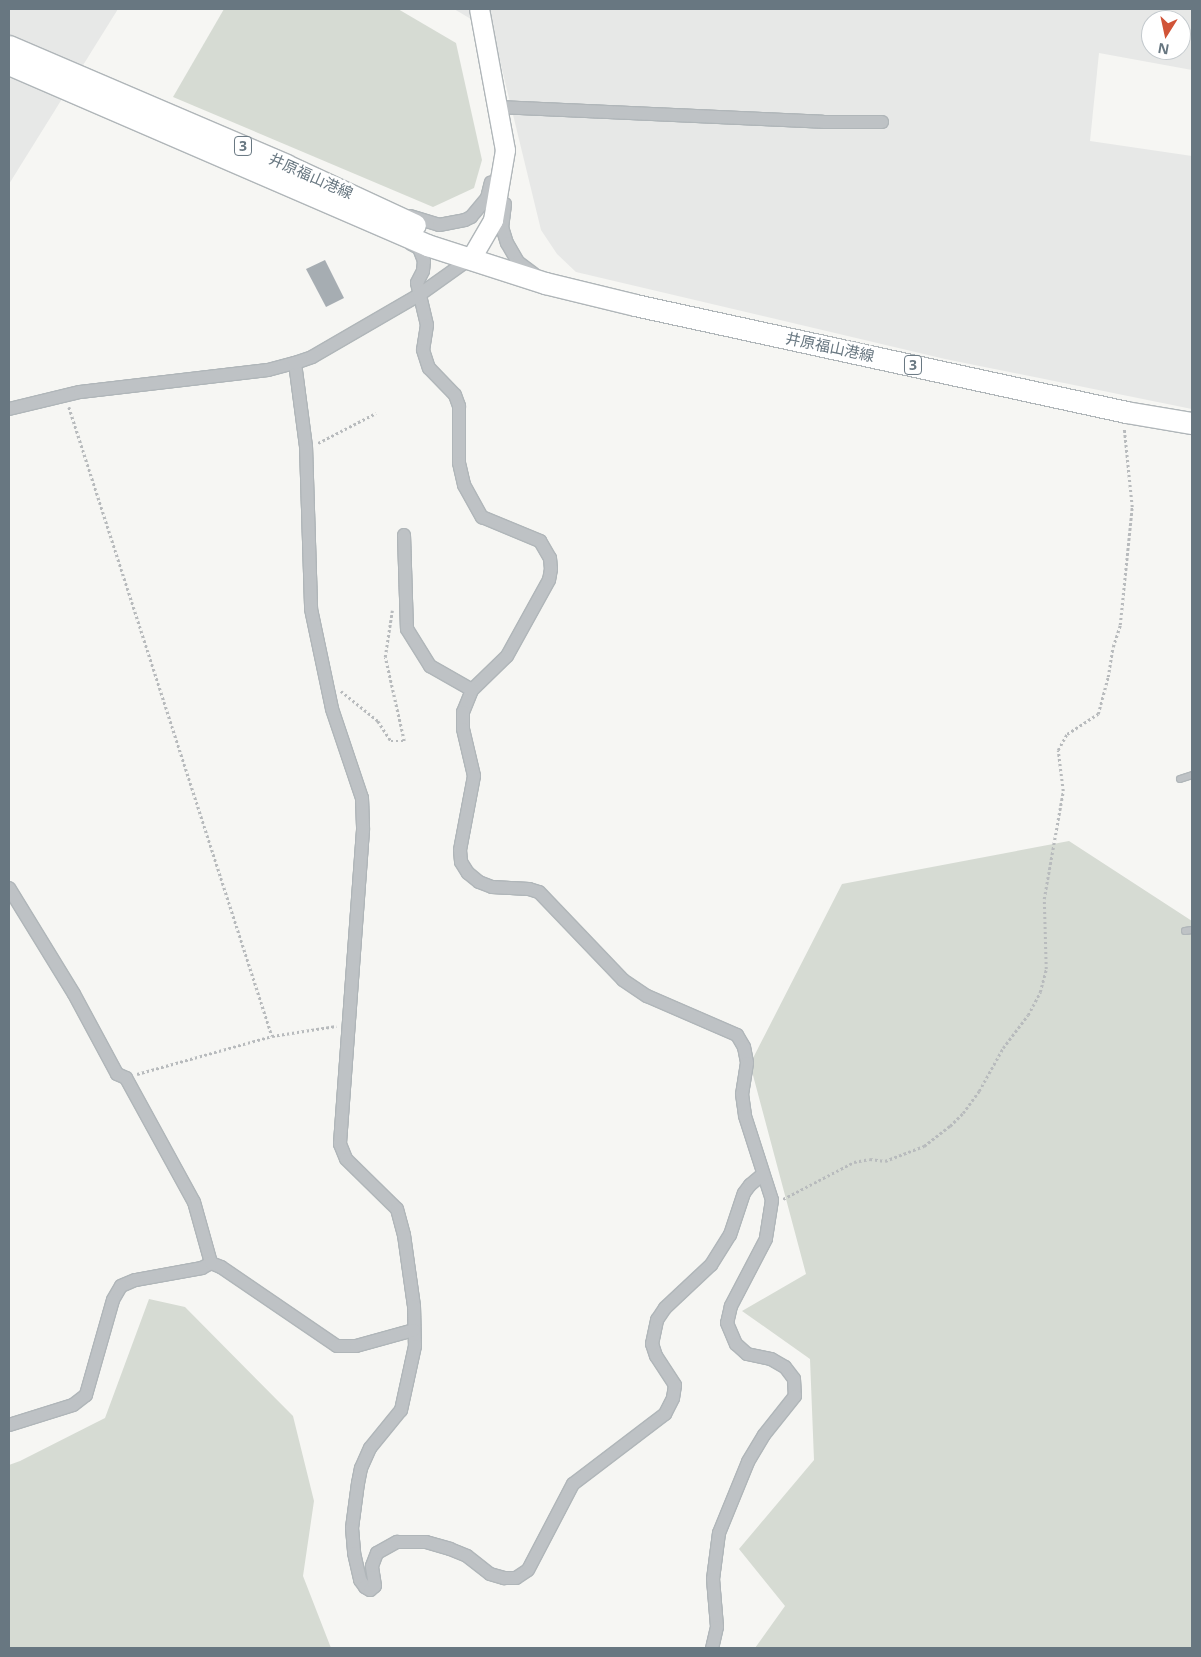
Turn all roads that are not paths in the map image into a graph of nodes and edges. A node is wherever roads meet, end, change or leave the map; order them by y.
1 (479, 9) edge
2 (9, 46) edge
3 (9, 64) edge
4 (498, 107) junction
5 (882, 122) dead end
6 (505, 150) junction
7 (366, 201) junction
8 (379, 224) junction
9 (471, 258) junction
10 (545, 282) junction
11 (419, 295) junction
12 (295, 363) junction
13 (9, 409) edge
14 (1192, 424) edge
15 (404, 536) dead end
16 (472, 690) junction
17 (1192, 775) edge
18 (1180, 779) dead end
19 (9, 888) edge
20 (763, 1174) junction
21 (211, 1264) junction
22 (414, 1330) junction
23 (9, 1425) edge
24 (712, 1648) edge

1 - 4 street
2 - 7 main road, 井原福山港線 / 3
3 - 8 main road, 井原福山港線 / 3
4 - 5 street
4 - 6 street
6 - 7 street
6 - 9 street
6 - 10 street
7 - 9 main road, 井原福山港線 / 3
8 - 9 main road, 井原福山港線 / 3
8 - 11 street
9 - 10 main road, 井原福山港線 / 3
9 - 11 street
10 - 14 main road, 井原福山港線 / 3
11 - 12 street
11 - 16 street
12 - 13 street
12 - 22 street
15 - 16 street
16 - 20 street
17 - 18 lane
19 - 21 street
20 - 22 street
20 - 24 street
21 - 22 street
21 - 23 street

